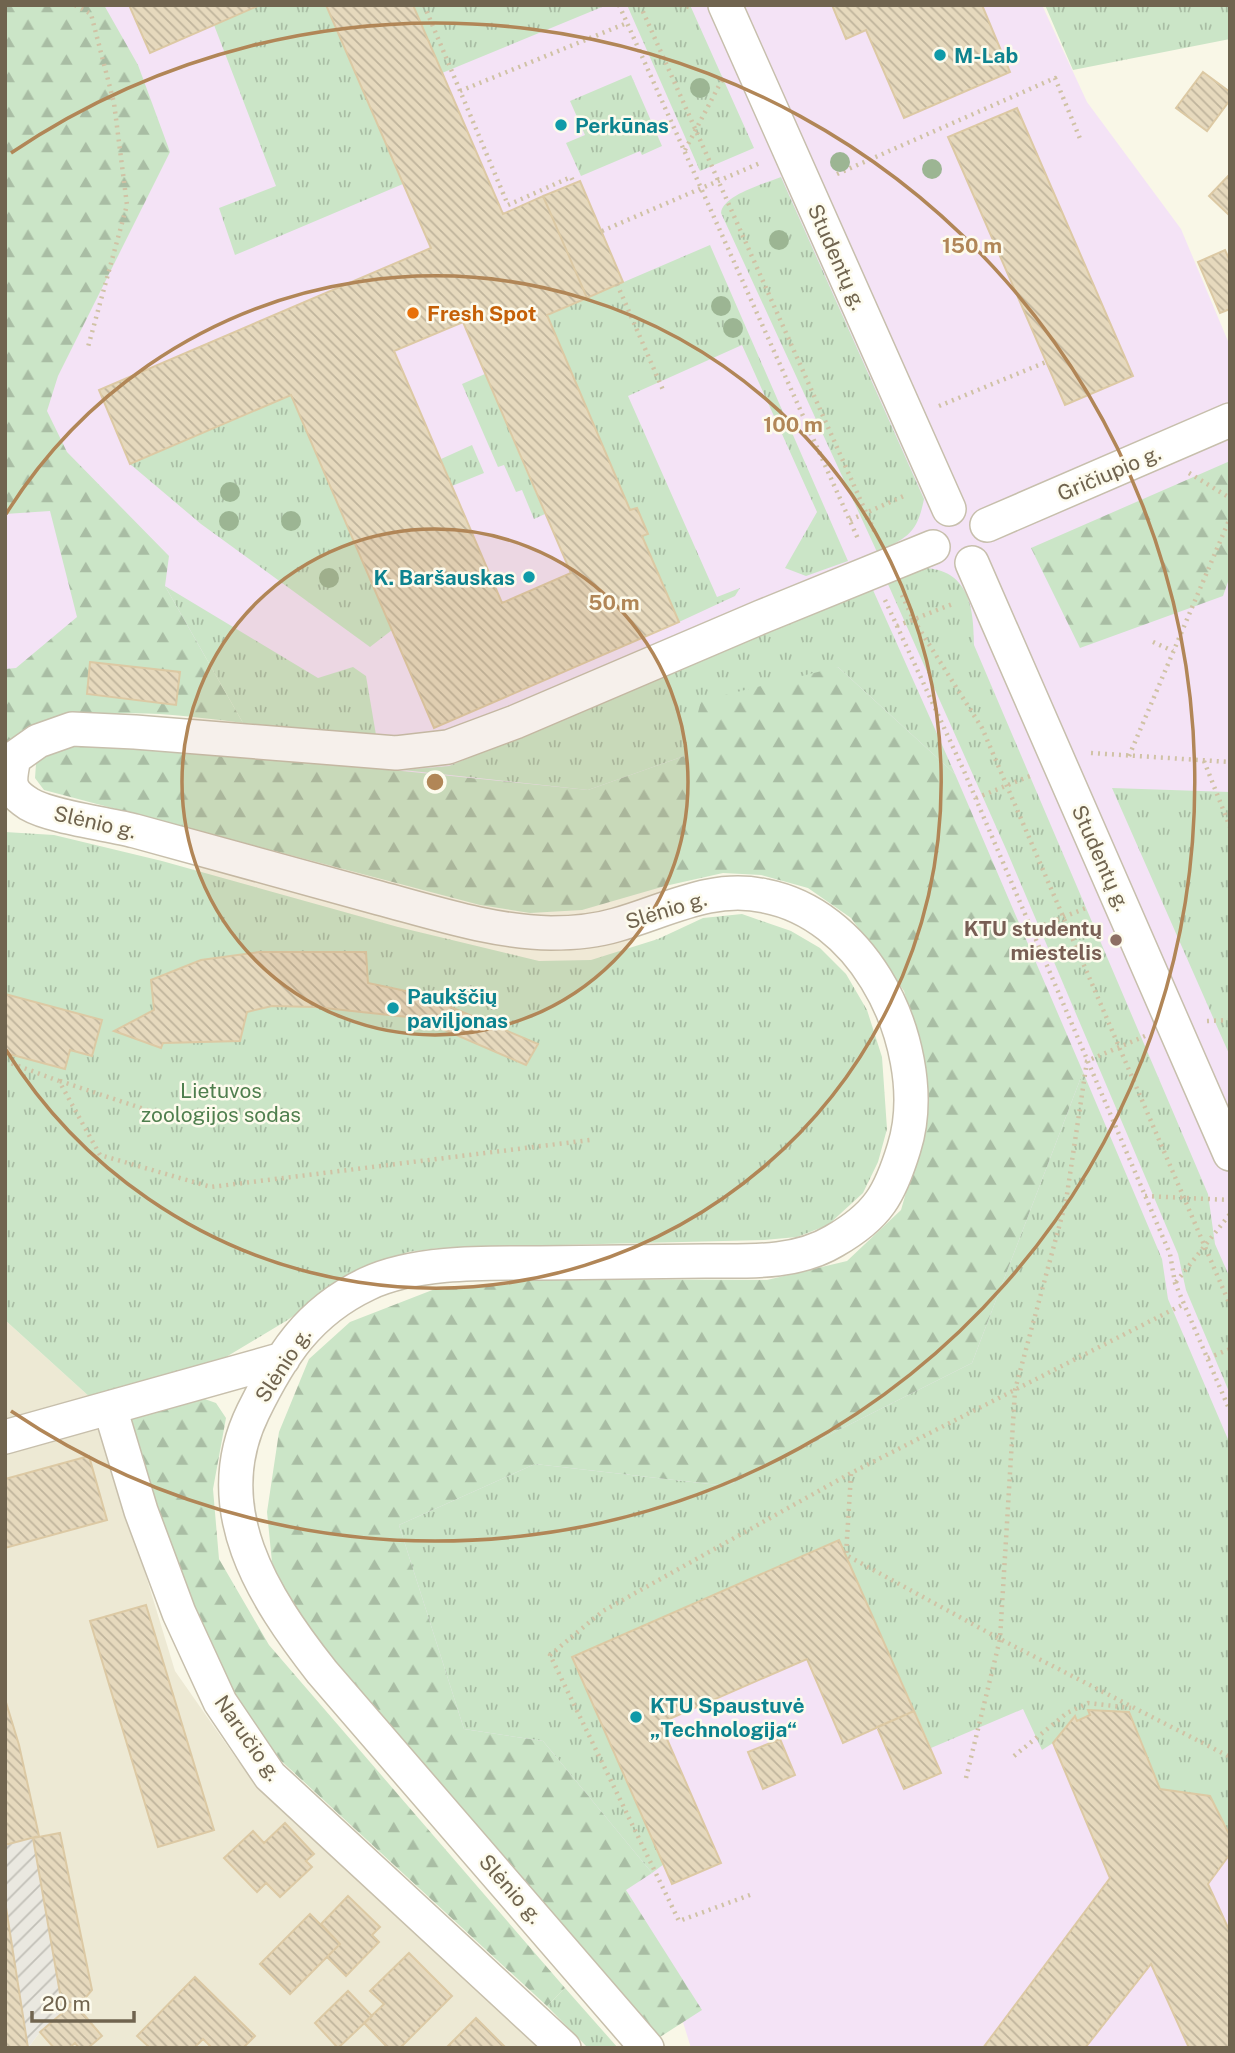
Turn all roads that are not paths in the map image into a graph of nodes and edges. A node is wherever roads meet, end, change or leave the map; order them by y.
1 (725, 5) edge
2 (1230, 420) edge
3 (943, 495) junction
4 (987, 525) junction
5 (933, 547) junction
6 (978, 577) junction
7 (1230, 1154) edge
8 (283, 1359) junction
9 (110, 1408) junction
10 (5, 1437) edge
11 (564, 2048) edge
12 (646, 2048) edge

1 - 3 street, Studentų g.
2 - 4 street, Gričiupio g.
3 - 4 street
3 - 5 street
4 - 6 street
5 - 6 street
5 - 8 street, Slėnio g.
6 - 7 street, Studentų g.
8 - 9 street
8 - 12 street, Slėnio g.
9 - 10 street
9 - 11 street, Naručio g.

